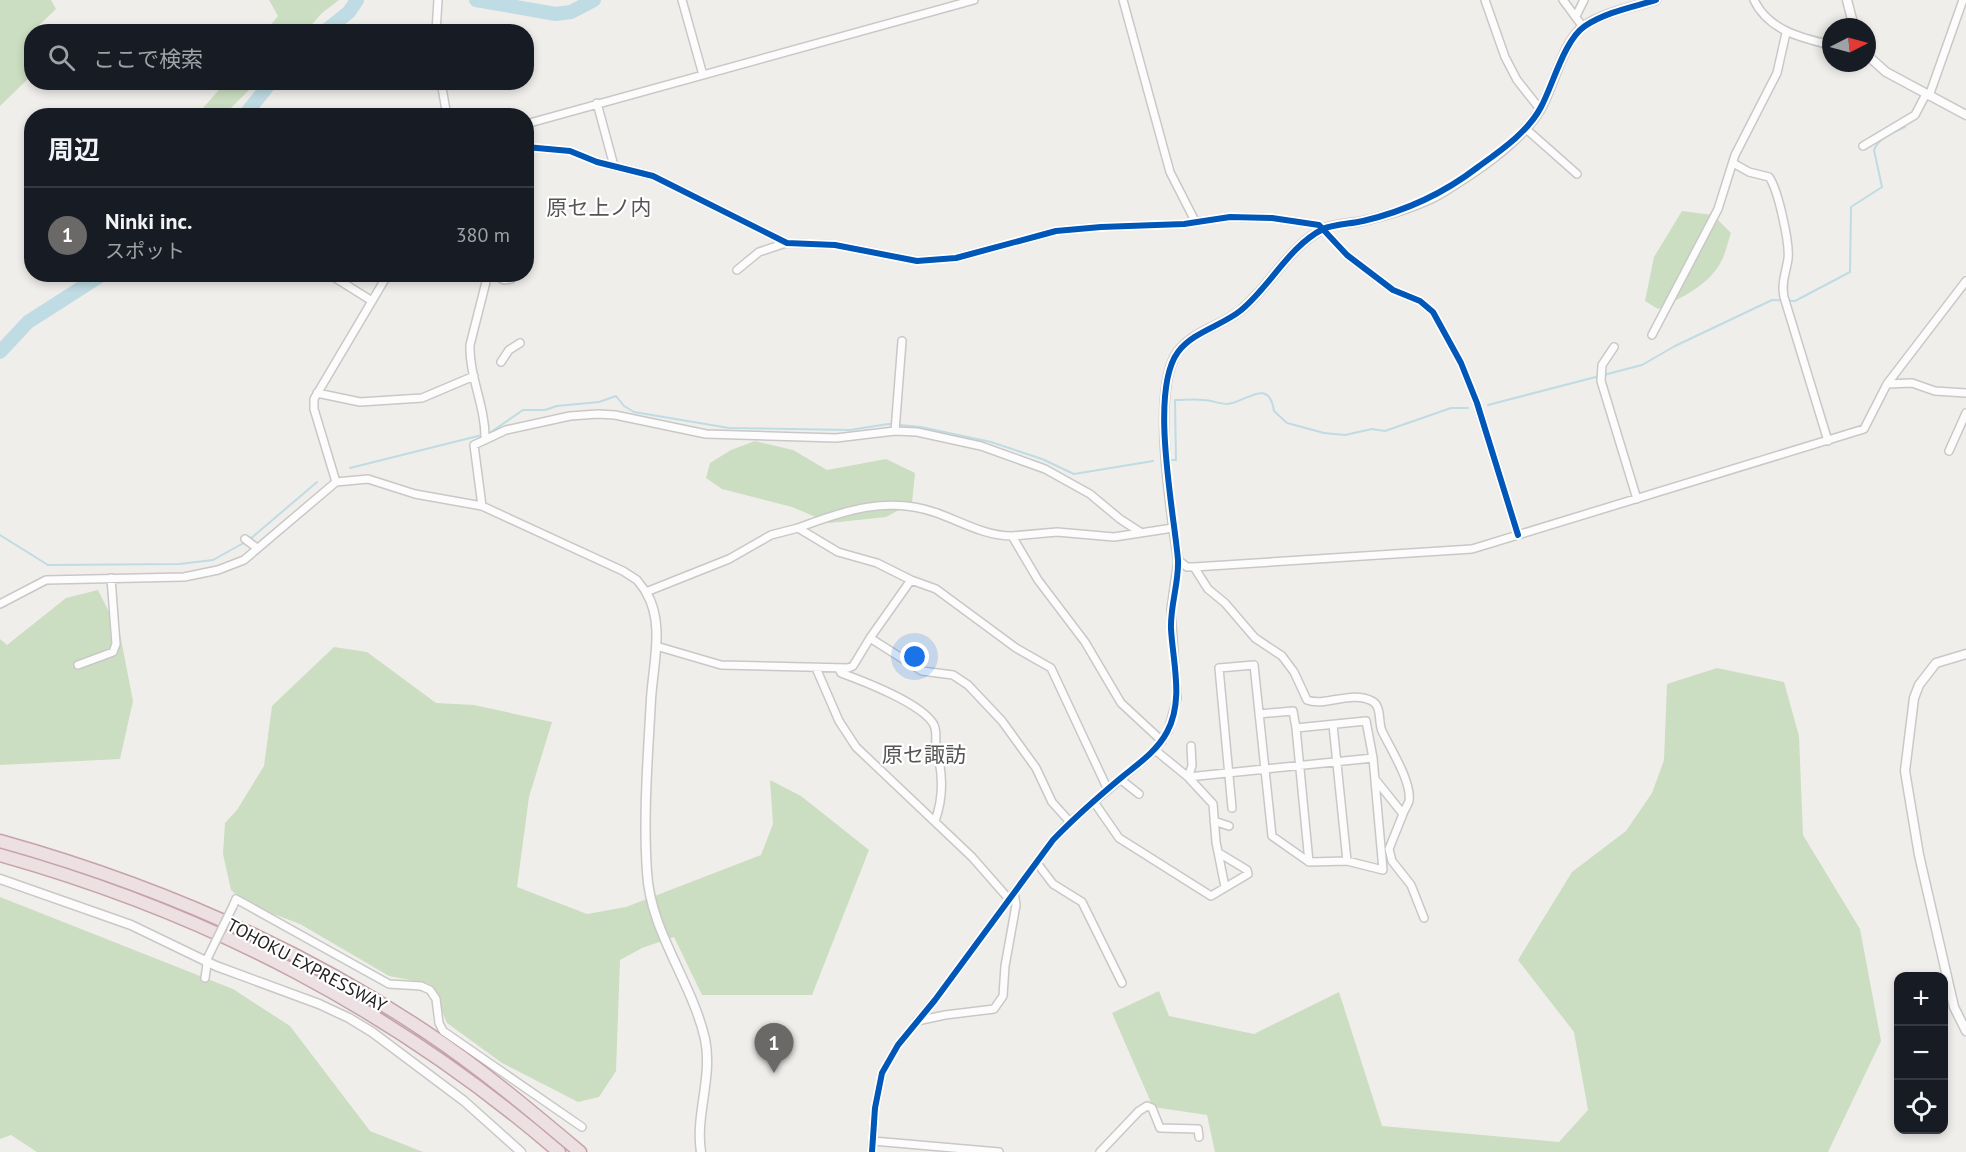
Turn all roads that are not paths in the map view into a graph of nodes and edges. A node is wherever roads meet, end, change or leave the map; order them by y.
1 (438, 0) edge
2 (682, 0) edge
3 (974, 0) edge
4 (1123, 0) edge
5 (1485, 0) edge
6 (1563, 0) edge
7 (1584, 0) edge
8 (1656, 0) edge
9 (1754, 0) edge
10 (1847, 0) edge
11 (1963, 0) edge
12 (1576, 16) junction
13 (1852, 18) edge
14 (436, 24) edge
15 (1583, 27) junction
16 (1786, 33) junction
17 (1822, 43) edge
18 (1876, 63) edge
19 (703, 75) junction
20 (442, 90) edge
21 (1928, 95) junction
22 (597, 103) junction
23 (446, 108) edge
24 (1540, 110) junction
25 (1966, 116) edge
26 (534, 122) edge
27 (1525, 128) junction
28 (1863, 146) dead end
29 (534, 148) edge
30 (1732, 163) junction
31 (614, 166) junction
32 (1577, 174) dead end
33 (1195, 221) junction
34 (1324, 228) junction
35 (786, 243) junction
36 (737, 270) dead end
37 (1966, 281) edge
38 (342, 282) edge
39 (383, 282) edge
40 (486, 282) edge
41 (372, 301) junction
42 (1652, 335) dead end
43 (902, 341) dead end
44 (520, 343) dead end
45 (1614, 347) dead end
46 (501, 362) dead end
47 (474, 376) junction
48 (1887, 384) junction
49 (317, 393) junction
50 (1966, 393) edge
51 (1966, 413) edge
52 (895, 426) junction
53 (485, 440) junction
54 (1828, 441) junction
55 (1949, 451) dead end
56 (336, 482) junction
57 (1637, 499) junction
58 (482, 506) junction
59 (798, 528) junction
60 (1173, 528) junction
61 (1140, 532) junction
62 (1518, 535) junction
63 (1012, 536) junction
64 (245, 539) dead end
65 (255, 547) junction
66 (1178, 560) junction
67 (1194, 567) junction
68 (111, 578) junction
69 (911, 580) junction
70 (646, 592) junction
71 (0, 604) edge
72 (870, 638) junction
73 (656, 646) junction
74 (1966, 654) edge
75 (78, 665) dead end
76 (816, 668) junction
77 (839, 669) junction
78 (1259, 714) junction
79 (1333, 725) junction
80 (1296, 728) junction
81 (1161, 741) junction
82 (1191, 746) dead end
83 (1155, 750) junction
84 (1372, 758) junction
85 (1337, 763) junction
86 (1300, 766) junction
87 (1264, 769) junction
88 (1228, 773) junction
89 (1188, 777) junction
90 (1120, 779) junction
91 (1375, 779) junction
92 (1108, 790) junction
93 (1139, 794) dead end
94 (1094, 802) junction
95 (1232, 808) dead end
96 (1403, 814) junction
97 (935, 821) junction
98 (1214, 821) junction
99 (1070, 822) junction
100 (1229, 826) dead end
101 (0, 841) edge
102 (1218, 853) junction
103 (0, 855) edge
104 (1347, 861) junction
105 (1310, 862) junction
106 (1037, 863) junction
107 (0, 879) edge
108 (1225, 887) junction
109 (1011, 895) junction
110 (1424, 918) dead end
111 (208, 959) junction
112 (205, 978) dead end
113 (1122, 983) dead end
114 (917, 1021) junction
115 (1966, 1031) edge
116 (582, 1127) dead end
117 (1199, 1137) dead end
118 (873, 1141) junction
119 (521, 1152) edge
120 (559, 1152) edge
121 (580, 1152) edge
122 (701, 1152) edge
123 (872, 1152) edge
124 (999, 1152) edge
125 (1100, 1152) edge

1 - 14 street
2 - 19 street
3 - 19 street
4 - 33 street
5 - 24 street
6 - 12 street
7 - 12 street
8 - 15 street
9 - 16 street
10 - 13 street
11 - 21 street
12 - 15 street
15 - 24 street
16 - 17 street
16 - 30 street
18 - 21 street
19 - 22 street
20 - 23 street
21 - 25 street
21 - 28 street
22 - 26 street
22 - 31 street
24 - 27 street
27 - 32 street
27 - 34 street
29 - 31 street
30 - 42 street
30 - 54 street
31 - 35 street
33 - 34 street
33 - 35 street
34 - 60 street
34 - 62 street
35 - 36 street
37 - 48 street
38 - 41 street
39 - 41 street
40 - 47 street
41 - 49 street
43 - 52 street
44 - 46 street
45 - 57 street
47 - 49 street
47 - 53 street
48 - 50 street
48 - 54 street
49 - 56 street
51 - 55 street
52 - 53 street
52 - 61 street
53 - 58 street
54 - 57 street
56 - 58 street
56 - 65 street
57 - 62 street
58 - 70 street
59 - 63 street
59 - 69 street
59 - 70 street
60 - 61 street
60 - 66 street
61 - 63 street
62 - 67 street
63 - 81 street
64 - 65 street
65 - 68 street
66 - 67 street
66 - 81 street
67 - 96 street
68 - 71 street
68 - 75 street
69 - 72 street
69 - 92 street
70 - 73 street
72 - 77 street
72 - 99 street
73 - 76 street
73 - 122 street
74 - 115 street
76 - 77 street
76 - 97 street
77 - 97 street
78 - 80 street
78 - 87 street
78 - 88 street
79 - 80 street
79 - 84 street
79 - 85 street
80 - 86 street
81 - 83 street
82 - 89 street
83 - 89 street
83 - 90 street
84 - 85 street
84 - 91 street
85 - 86 street
85 - 104 street
86 - 87 street
86 - 105 street
87 - 88 street
87 - 105 street
88 - 89 street
88 - 95 street
89 - 98 street
90 - 92 street
90 - 93 street
91 - 96 street
91 - 104 street
92 - 94 street
94 - 99 street
94 - 108 street
96 - 110 street
97 - 109 street
98 - 100 street
98 - 102 street
99 - 106 street
101 - 121 highway, TOHOKU EXPRESSWAY
102 - 108 street
102 - 108 street
103 - 120 highway, TOHOKU EXPRESSWAY
104 - 105 street
106 - 109 street
106 - 113 street
107 - 111 street
109 - 114 street
109 - 114 street
111 - 112 street
111 - 116 street, bridge
111 - 119 street
114 - 118 street
117 - 125 street
118 - 123 street
118 - 124 street

